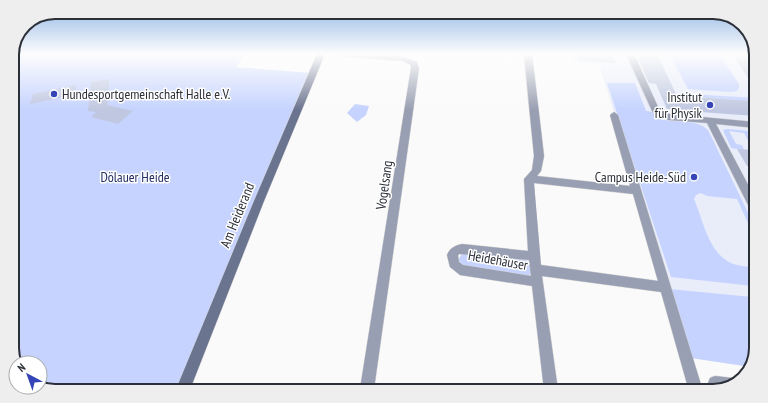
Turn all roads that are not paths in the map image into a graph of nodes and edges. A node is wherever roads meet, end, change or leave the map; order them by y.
1 (313, 73) edge
2 (414, 73) edge
3 (530, 73) edge
4 (638, 73) edge
5 (614, 115) dead end
6 (710, 121) junction
7 (749, 124) edge
8 (529, 178) junction
9 (637, 191) junction
10 (749, 196) edge
11 (534, 256) junction
12 (537, 276) junction
13 (665, 287) junction
14 (715, 383) dead end
15 (185, 384) edge
16 (368, 384) edge
17 (550, 384) edge
18 (694, 384) edge
19 (720, 384) edge

1 - 15 street, Am Heiderand
2 - 16 street, Vogelsang
3 - 8 street
4 - 6 street
5 - 9 street
6 - 7 street
6 - 10 street
8 - 9 street
8 - 11 street, Heidehäuser
9 - 13 street
11 - 12 street, Heidehäuser
11 - 12 street, Heidehäuser
12 - 13 street, Heidehäuser
12 - 17 street, Heidehäuser
13 - 18 street
14 - 19 street

